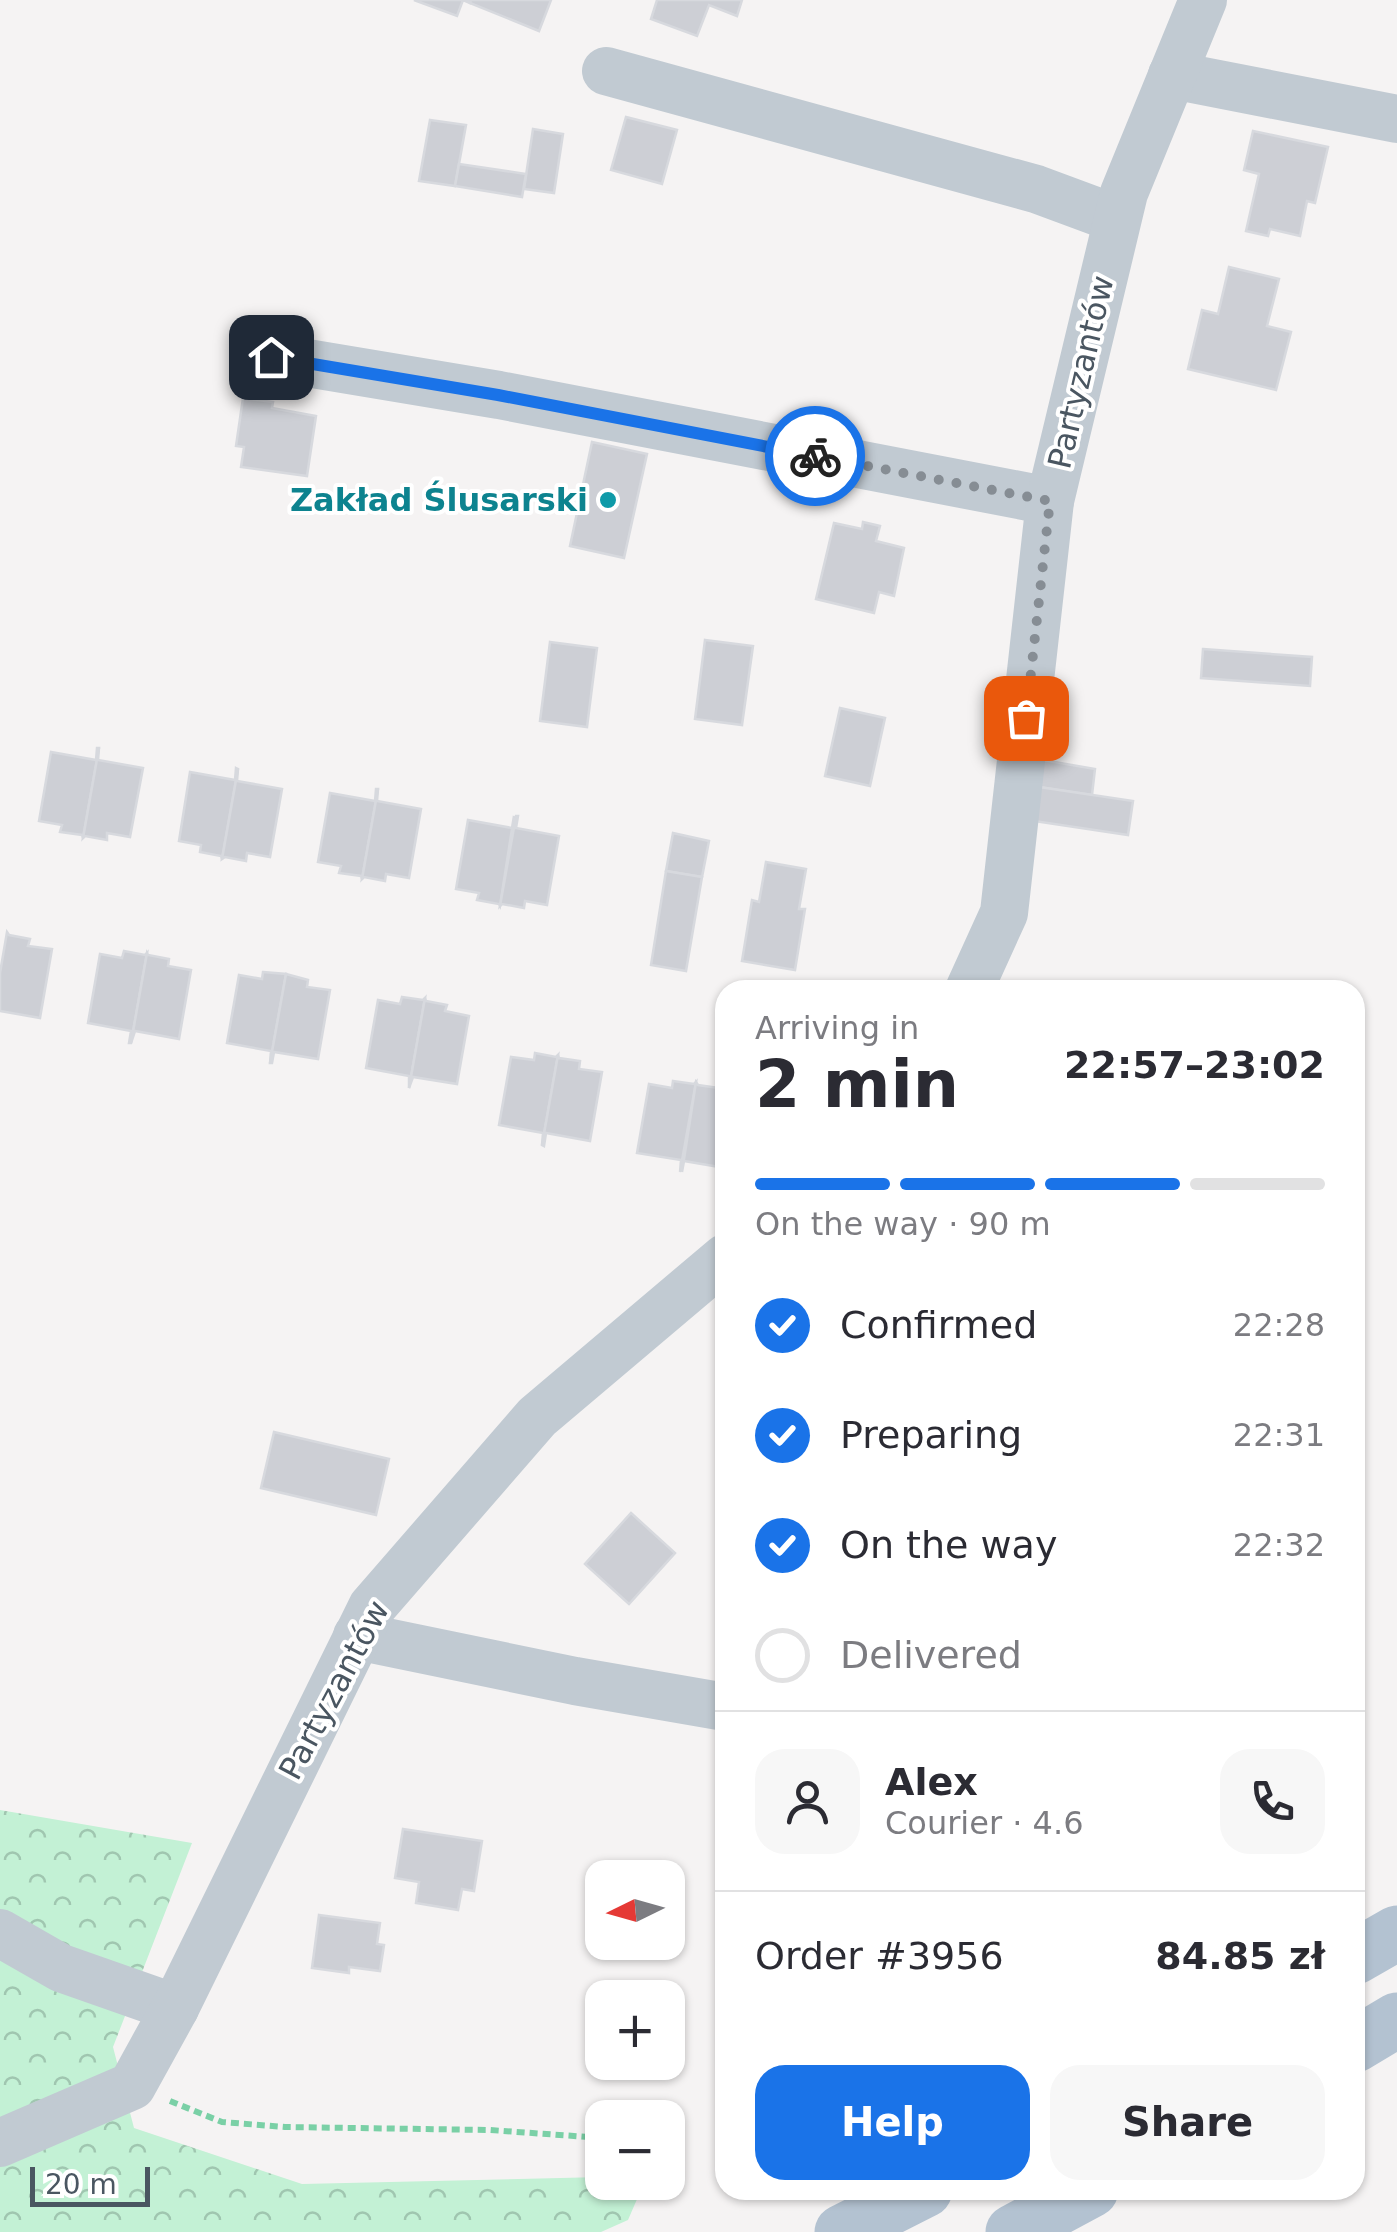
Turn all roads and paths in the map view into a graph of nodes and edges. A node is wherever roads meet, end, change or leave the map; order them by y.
1 (1202, 0) edge
2 (606, 71) dead end
3 (1172, 75) junction
4 (1397, 120) edge
5 (1117, 219) junction
6 (271, 357) dead end
7 (1050, 501) junction
8 (974, 980) edge
9 (715, 1267) edge
10 (358, 1636) junction
11 (715, 1706) edge
12 (0, 1933) edge
13 (175, 2008) junction
14 (1397, 2020) edge
15 (1365, 2039) edge
16 (132, 2086) junction
17 (585, 2137) edge
18 (0, 2143) edge
19 (905, 2200) edge
20 (1073, 2200) edge
21 (842, 2232) edge
22 (1013, 2232) edge

1 - 3 street, Partyzantów
2 - 5 street
3 - 4 street
3 - 5 street, Partyzantów
5 - 7 street, Partyzantów
6 - 7 street
7 - 8 street, Partyzantów
9 - 10 street, Partyzantów
10 - 11 street
10 - 13 street, Partyzantów
12 - 13 street
13 - 16 street, Partyzantów
14 - 15 main road
16 - 17 path
16 - 18 street
19 - 21 main road
20 - 22 main road

